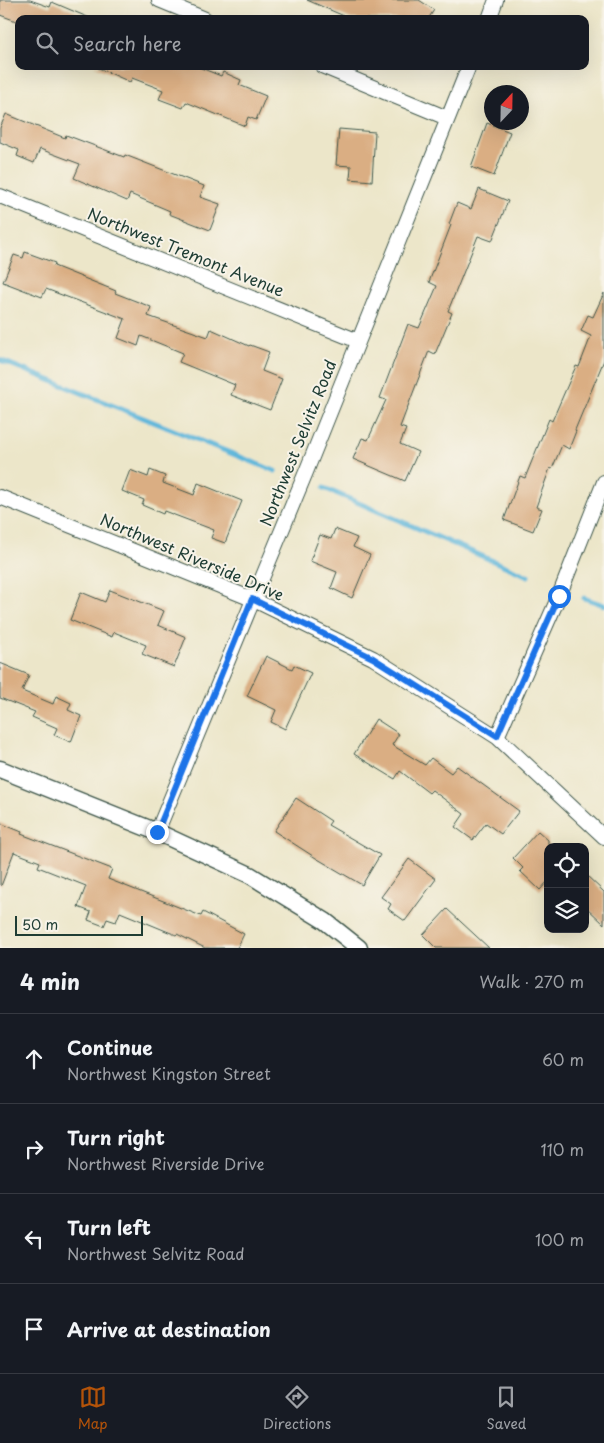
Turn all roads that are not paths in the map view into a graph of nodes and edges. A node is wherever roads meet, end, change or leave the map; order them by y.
1 (159, 0) edge
2 (496, 0) edge
3 (195, 15) edge
4 (490, 15) edge
5 (332, 70) edge
6 (467, 70) edge
7 (447, 118) junction
8 (0, 196) edge
9 (358, 341) junction
10 (604, 482) edge
11 (0, 497) edge
12 (252, 599) junction
13 (497, 736) junction
14 (0, 769) edge
15 (157, 832) junction
16 (604, 838) edge
17 (359, 948) edge

1 - 3 street
2 - 4 street
5 - 7 street
6 - 7 street, Northwest Selvitz Road
7 - 9 street, Northwest Selvitz Road
8 - 9 street, Northwest Tremont Avenue
9 - 12 street, Northwest Selvitz Road
10 - 13 street
11 - 12 street, Northwest Riverside Drive
12 - 13 street, Northwest Riverside Drive
12 - 15 street, Northwest Selvitz Road
13 - 16 street, Northwest Riverside Drive
14 - 15 street
15 - 17 street

